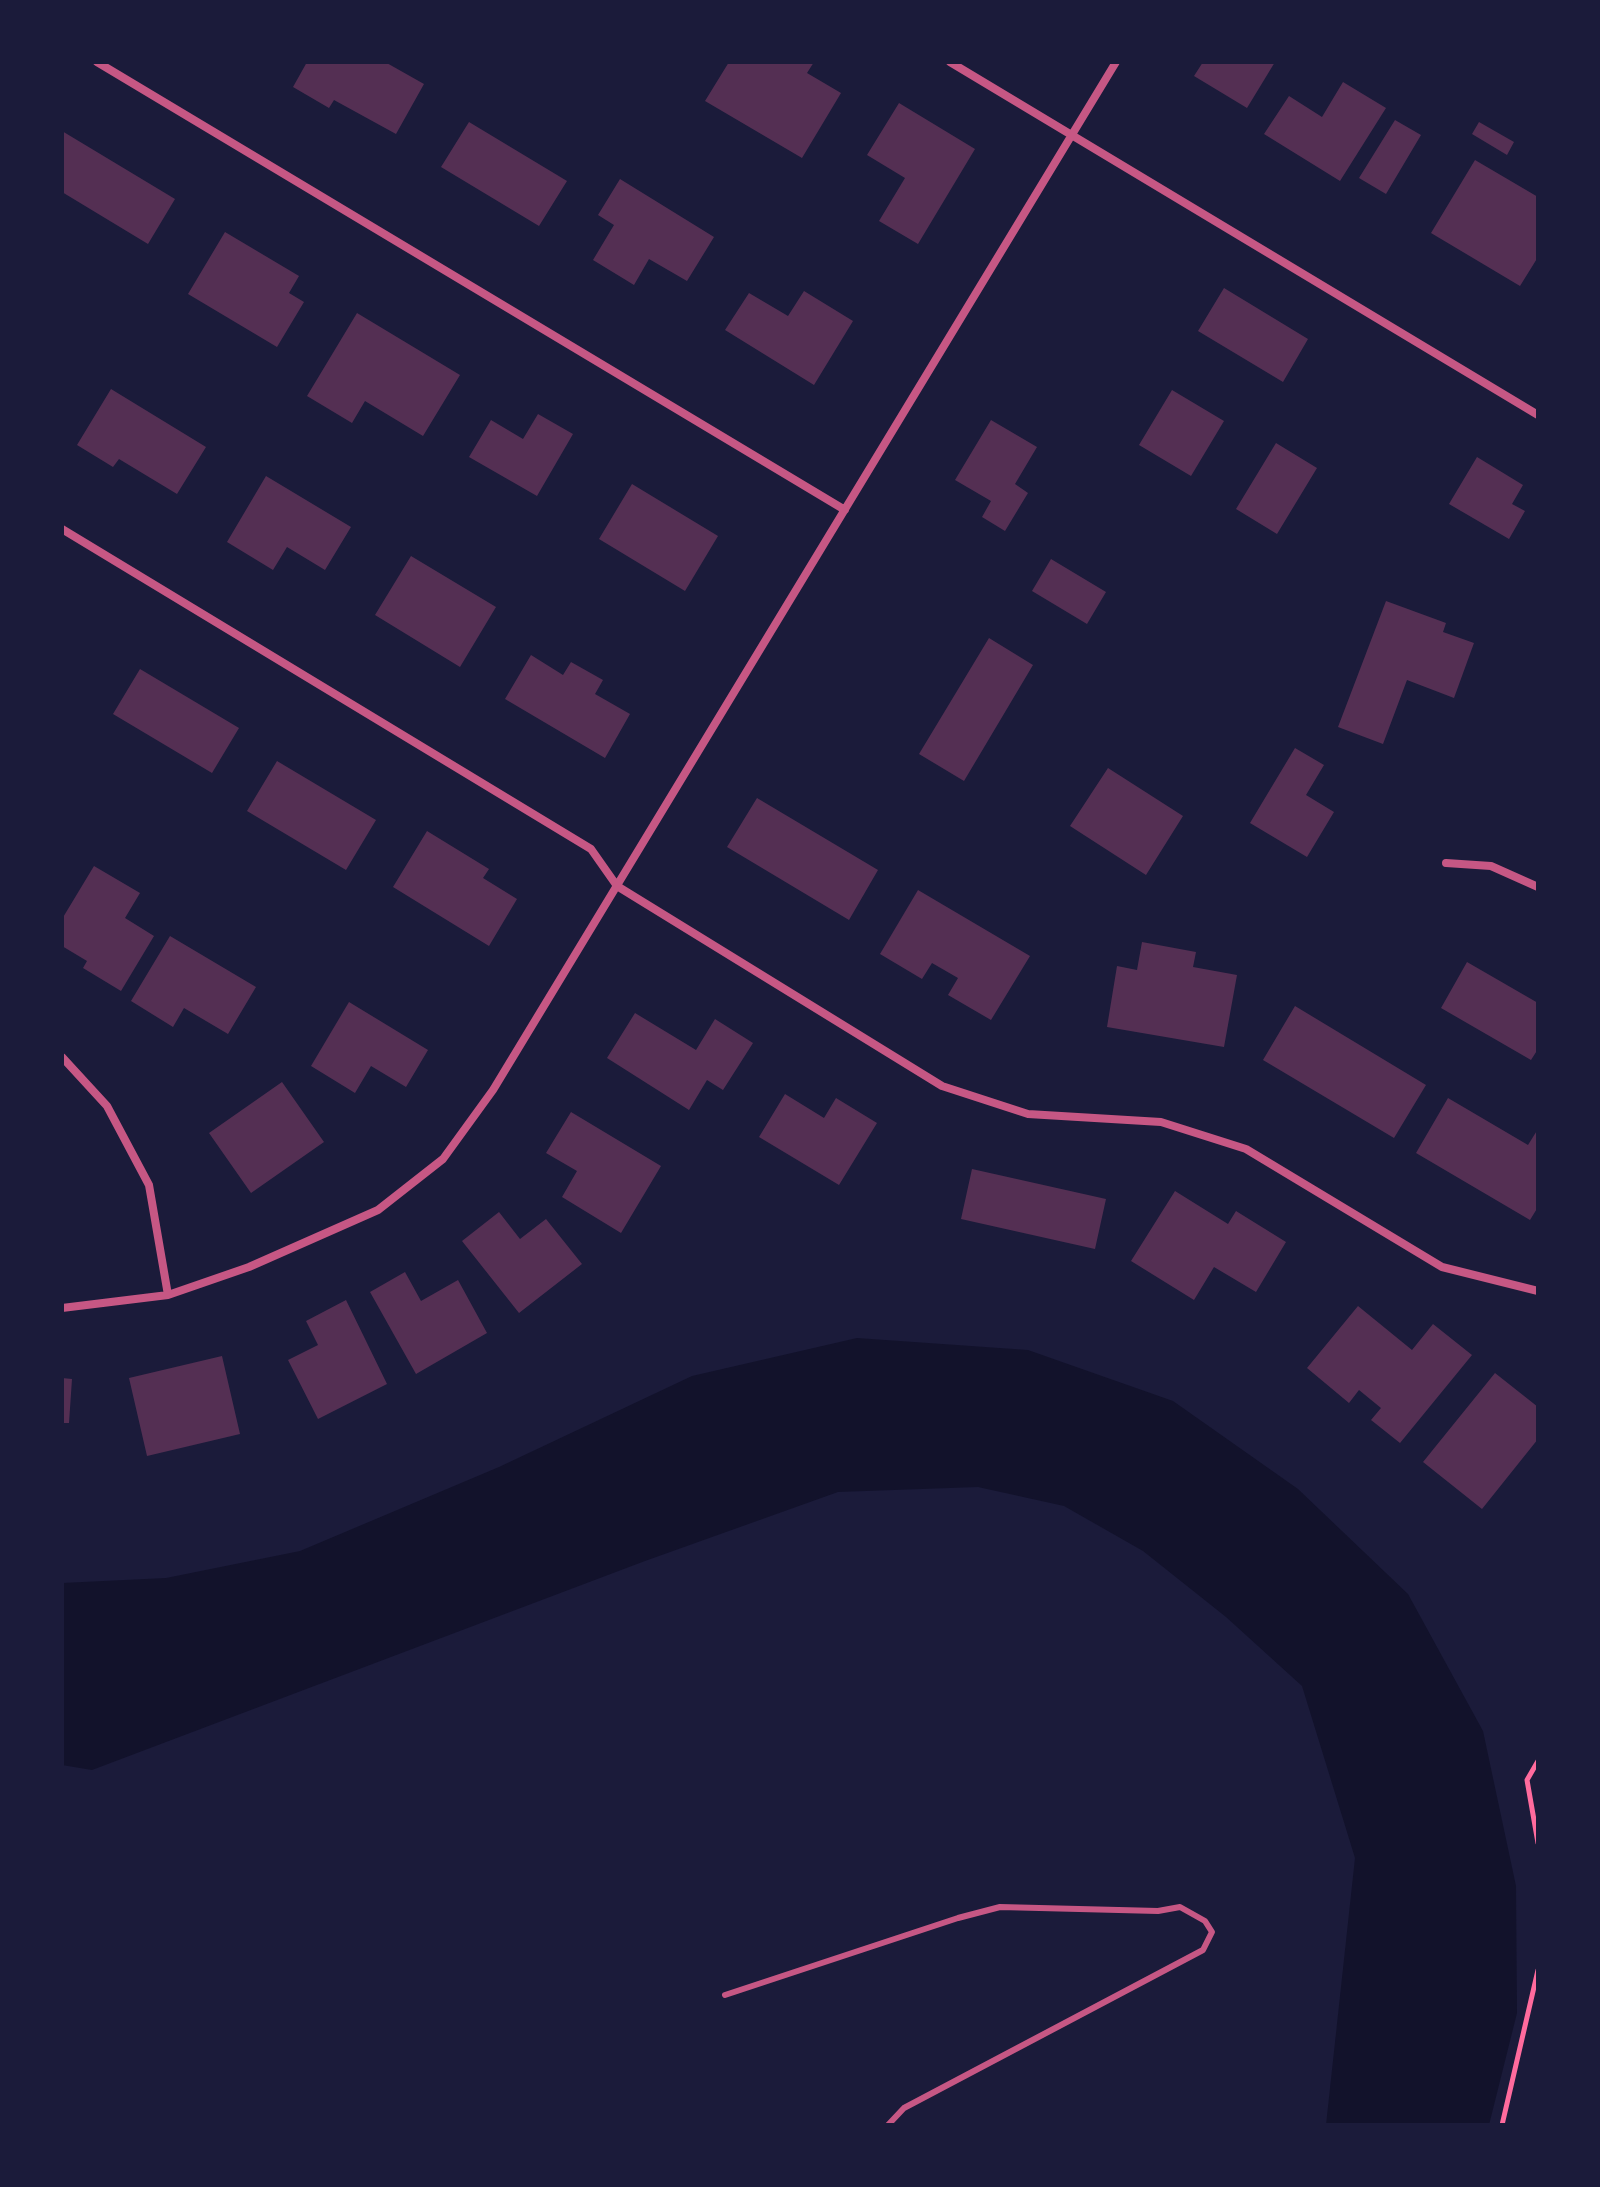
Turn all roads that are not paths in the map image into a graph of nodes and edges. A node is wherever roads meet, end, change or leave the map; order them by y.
1 (97, 62) edge
2 (950, 62) edge
3 (1116, 62) edge
4 (1071, 136) junction
5 (1538, 415) edge
6 (845, 510) junction
7 (62, 529) edge
8 (1446, 863) dead end
9 (617, 886) junction
10 (1538, 887) edge
11 (62, 1057) edge
12 (1538, 1291) edge
13 (168, 1295) junction
14 (62, 1308) edge
15 (725, 1995) dead end
16 (888, 2125) edge

1 - 6 street
2 - 4 street
3 - 4 street
4 - 5 street
4 - 6 street
6 - 9 street
7 - 9 street
8 - 10 street
9 - 12 street
9 - 13 street
11 - 13 street
13 - 14 street
15 - 16 lane

